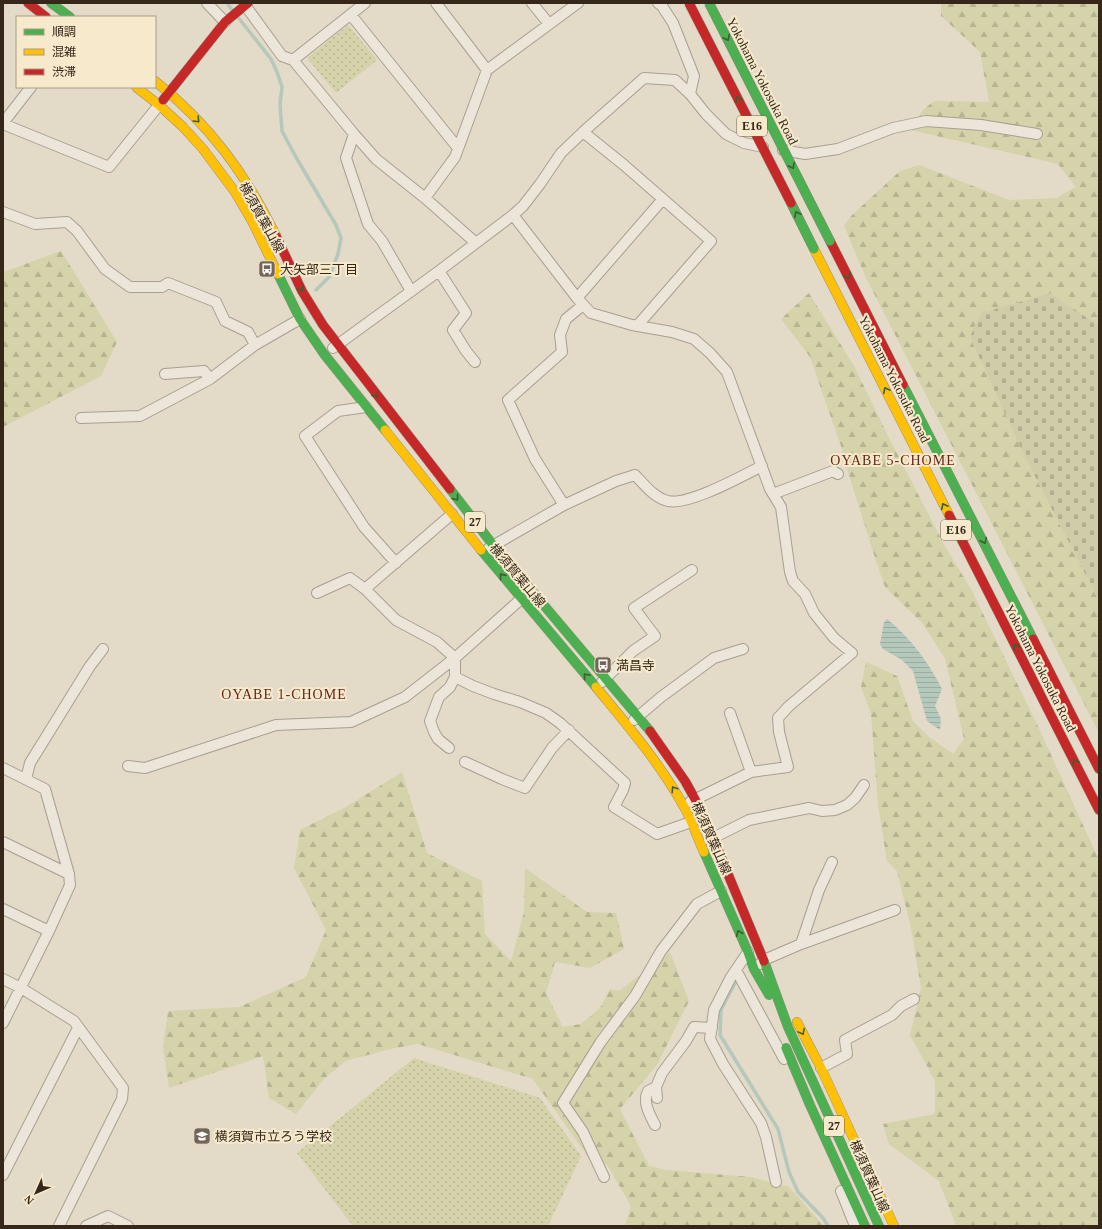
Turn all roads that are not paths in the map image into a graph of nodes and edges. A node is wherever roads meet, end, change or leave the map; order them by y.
1 (28, 3) edge
2 (51, 3) edge
3 (207, 3) edge
4 (365, 3) edge
5 (436, 3) edge
6 (532, 3) edge
7 (578, 3) edge
8 (658, 3) edge
9 (688, 3) edge
10 (709, 3) edge
11 (244, 6) edge
12 (351, 15) junction
13 (45, 16) edge
14 (69, 16) edge
15 (226, 21) junction
16 (549, 24) junction
17 (293, 60) junction
18 (487, 70) junction
19 (156, 82) edge
20 (30, 88) edge
21 (137, 88) edge
22 (170, 92) junction
23 (690, 94) junction
24 (159, 105) junction
25 (3, 123) edge
26 (583, 132) junction
27 (354, 134) junction
28 (1037, 134) dead end
29 (458, 148) junction
30 (425, 198) junction
31 (663, 199) junction
32 (3, 212) edge
33 (513, 215) junction
34 (476, 243) junction
35 (439, 271) junction
36 (411, 291) junction
37 (580, 301) junction
38 (300, 319) junction
39 (637, 326) junction
40 (337, 344) junction
41 (255, 345) junction
42 (324, 354) junction
43 (475, 362) dead end
44 (165, 374) dead end
45 (210, 379) junction
46 (366, 407) junction
47 (81, 418) dead end
48 (762, 466) junction
49 (838, 474) dead end
50 (773, 494) junction
51 (564, 505) junction
52 (452, 514) junction
53 (492, 545) junction
54 (483, 553) junction
55 (396, 563) junction
56 (692, 570) dead end
57 (365, 590) junction
58 (317, 592) dead end
59 (521, 599) junction
60 (103, 649) dead end
61 (744, 650) dead end
62 (455, 658) junction
63 (455, 677) junction
64 (605, 679) junction
65 (595, 687) junction
66 (730, 712) dead end
67 (637, 716) junction
68 (627, 725) junction
69 (569, 730) junction
70 (449, 748) dead end
71 (465, 762) dead end
72 (128, 766) dead end
73 (3, 768) edge
74 (1099, 769) edge
75 (751, 772) junction
76 (1083, 777) junction
77 (26, 780) junction
78 (864, 785) dead end
79 (695, 800) junction
80 (684, 806) junction
81 (1099, 810) edge
82 (1099, 820) edge
83 (691, 822) junction
84 (714, 838) junction
85 (3, 842) edge
86 (701, 844) junction
87 (832, 862) dead end
88 (69, 874) junction
89 (721, 891) junction
90 (3, 909) edge
91 (895, 910) dead end
92 (49, 931) junction
93 (801, 944) junction
94 (748, 952) junction
95 (764, 960) junction
96 (754, 969) junction
97 (736, 970) junction
98 (3, 979) edge
99 (21, 988) junction
100 (914, 999) dead end
101 (768, 1005) dead end
102 (3, 1023) edge
103 (788, 1027) junction
104 (78, 1028) junction
105 (712, 1028) junction
106 (780, 1033) dead end
107 (821, 1068) junction
108 (656, 1087) junction
109 (657, 1098) dead end
110 (655, 1125) dead end
111 (3, 1175) edge
112 (604, 1177) dead end
113 (776, 1182) dead end
114 (59, 1226) edge
115 (86, 1226) edge
116 (128, 1226) edge
117 (855, 1226) edge
118 (865, 1226) edge
119 (879, 1226) edge
120 (894, 1226) edge

1 - 13 main road
2 - 14 main road
3 - 15 street
4 - 12 street
5 - 18 street
6 - 16 street
7 - 16 street
8 - 23 street
76 -> 9 main road, Yokohama Yokosuka Road / E16, bridge
10 -> 74 main road, Yokohama Yokosuka Road / E16, bridge
11 - 15 main road
11 - 17 street
12 - 17 street
12 - 29 street
15 - 22 main road
16 - 18 street
17 - 27 street
18 - 29 street
19 - 22 main road, 横須賀葉山線 / 27
20 - 25 street
21 - 24 main road, 横須賀葉山線 / 27
22 - 24 main road
22 -> 40 main road, 横須賀葉山線 / 27
23 - 26 street
23 - 28 street
24 - 25 street
24 - 38 main road, 横須賀葉山線 / 27
26 - 31 street
26 - 33 street
27 - 30 street
27 - 36 street
29 - 30 street
30 - 34 street
31 - 37 street
31 - 39 street
32 - 41 street
33 - 34 street
33 - 37 street
34 - 35 street
35 - 36 street
35 - 43 street
36 - 40 street
37 - 39 street
37 - 51 street
38 - 41 street
38 - 42 main road, 横須賀葉山線 / 27
39 - 48 street
40 - 42 street
40 -> 53 main road, 横須賀葉山線 / 27
41 - 45 street
42 - 46 main road, 横須賀葉山線 / 27
44 - 45 street
45 - 47 street
46 - 52 main road, 横須賀葉山線 / 27
46 - 55 street
48 - 50 street
48 - 51 street
49 - 50 street
50 - 75 street
51 - 53 street
52 - 54 main road, 横須賀葉山線 / 27
52 - 55 street
53 - 54 street
53 - 64 main road, 横須賀葉山線 / 27
59 -> 54 main road, 横須賀葉山線 / 27
55 - 57 street
56 - 64 street
57 - 58 street
57 - 62 street
59 - 62 street
65 -> 59 main road, 横須賀葉山線 / 27
60 - 77 street
61 - 67 street
62 - 63 street
62 - 72 street
63 - 69 street
63 - 70 street
64 - 65 street
64 - 67 main road, 横須賀葉山線 / 27
65 - 68 main road, 横須賀葉山線 / 27
66 - 75 street
67 - 68 street
67 - 79 main road, 横須賀葉山線 / 27
80 -> 68 main road, 横須賀葉山線 / 27
69 - 71 street
69 - 83 street
73 - 77 street
75 - 79 street
76 - 81 main road, Yokohama Yokosuka Road / E16
76 - 82 main road
77 - 88 street
78 - 84 street
79 - 80 street
79 - 84 main road, 横須賀葉山線 / 27
80 - 83 main road, 横須賀葉山線 / 27
83 - 86 main road, 横須賀葉山線 / 27
84 - 86 street
84 - 95 main road, 横須賀葉山線 / 27
85 - 88 street
86 - 89 main road, 横須賀葉山線 / 27
87 - 93 street
88 - 92 street
94 -> 89 main road, 横須賀葉山線 / 27
89 - 112 street
90 - 92 street
91 - 93 street
92 - 99 street
93 - 95 street
94 - 96 main road, 横須賀葉山線 / 27
94 - 97 street
95 - 96 street
95 - 103 main road, 横須賀葉山線 / 27
95 -> 107 main road
96 - 101 main road
96 - 103 main road, 横須賀葉山線 / 27
97 - 105 street
97 - 117 street
98 - 99 street
99 - 102 street
99 - 104 street
100 - 107 street
103 - 119 main road, 横須賀葉山線 / 27
104 - 111 street
104 - 114 street
105 - 108 street
105 - 113 street
106 - 118 main road
107 - 120 main road
108 - 109 street
108 - 110 street
115 - 116 street

